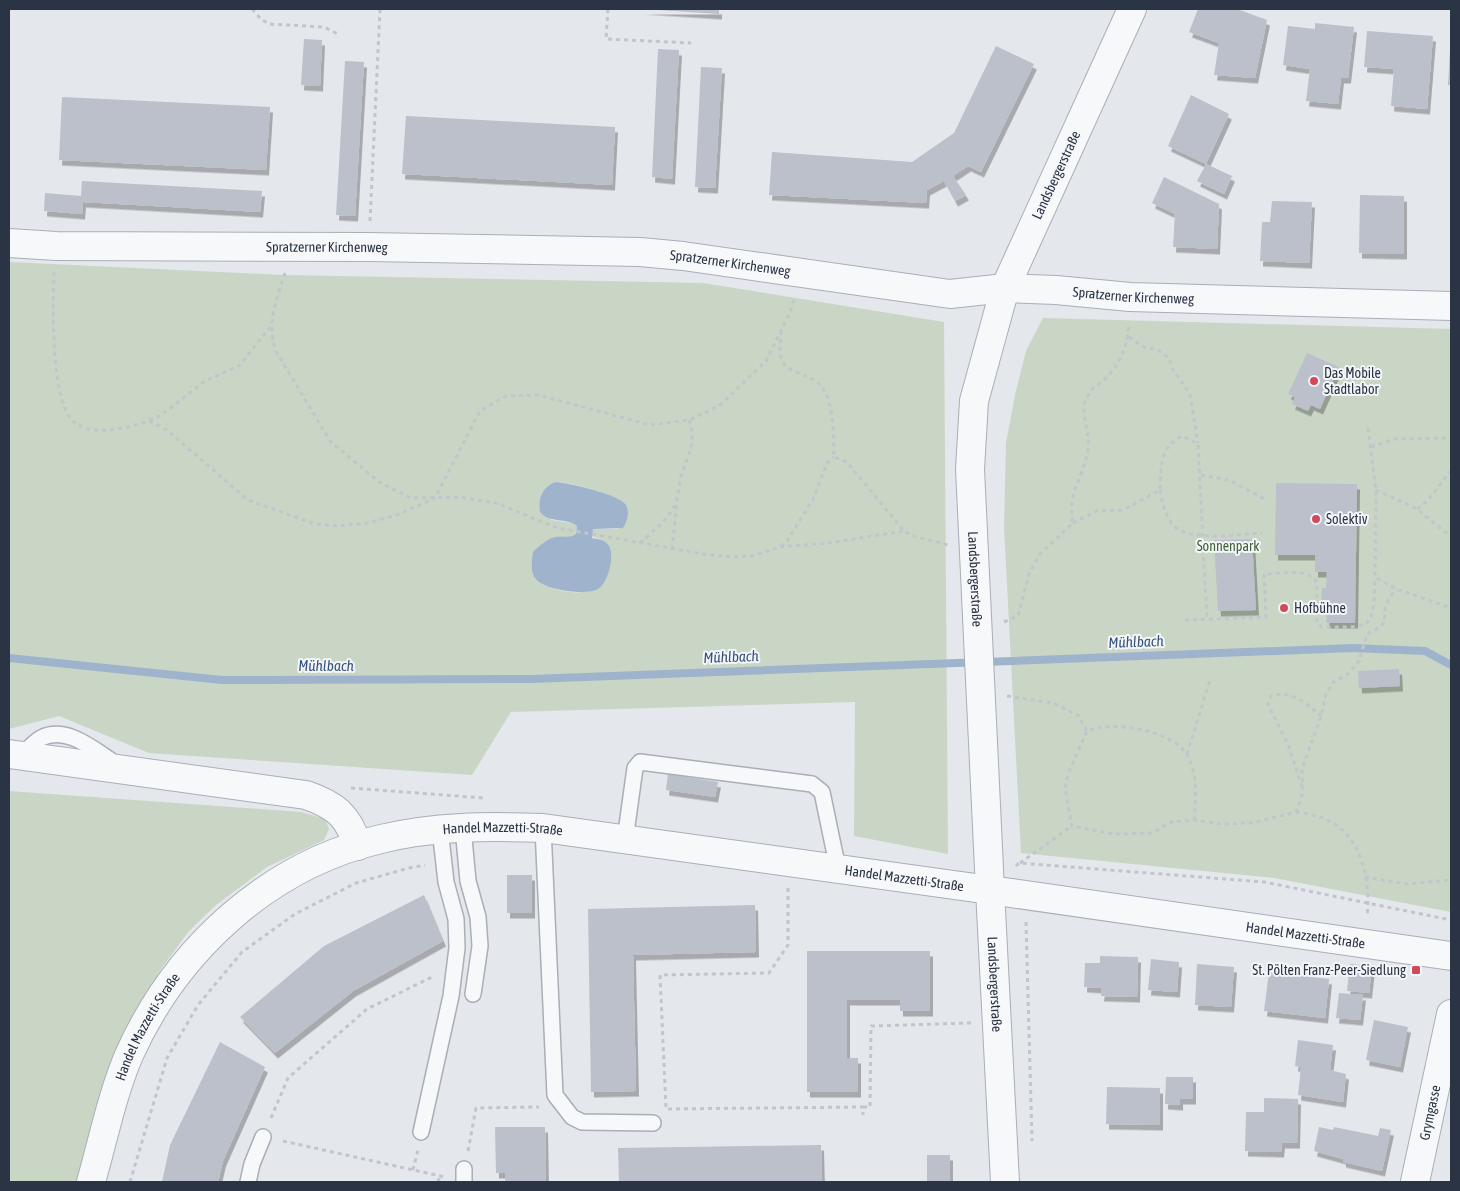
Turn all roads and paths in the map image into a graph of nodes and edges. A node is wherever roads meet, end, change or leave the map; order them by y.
1 (252, 9) edge
2 (380, 9) edge
3 (608, 9) edge
4 (1132, 9) edge
5 (338, 34) dead end
6 (691, 44) dead end
7 (9, 243) edge
8 (56, 246) junction
9 (294, 247) junction
10 (369, 247) junction
11 (802, 274) junction
12 (1004, 288) junction
13 (1130, 297) junction
14 (1451, 306) edge
15 (270, 327) junction
16 (780, 328) junction
17 (1128, 338) junction
18 (689, 420) junction
19 (148, 421) junction
20 (1368, 428) dead end
21 (1451, 438) edge
22 (1198, 444) junction
23 (1371, 447) junction
24 (834, 457) junction
25 (1451, 472) edge
26 (1201, 475) junction
27 (1160, 490) junction
28 (1376, 490) junction
29 (435, 498) junction
30 (677, 499) junction
31 (1265, 499) dead end
32 (1417, 509) junction
33 (1073, 523) junction
34 (904, 531) junction
35 (1262, 533) dead end
36 (1201, 535) junction
37 (1451, 536) edge
38 (640, 543) junction
39 (780, 547) junction
40 (672, 549) junction
41 (973, 552) junction
42 (1375, 577) junction
43 (1396, 589) junction
44 (1451, 608) edge
45 (1206, 619) junction
46 (1185, 620) dead end
47 (989, 627) junction
48 (1210, 680) dead end
49 (992, 695) junction
50 (1321, 717) junction
51 (1087, 730) junction
52 (1187, 754) junction
53 (15, 755) edge
54 (1303, 792) junction
55 (1296, 812) junction
56 (1194, 820) junction
57 (1072, 826) junction
58 (543, 828) junction
59 (452, 829) junction
60 (625, 840) junction
61 (358, 846) junction
62 (444, 862) junction
63 (788, 862) junction
64 (1019, 863) junction
65 (838, 869) junction
66 (1365, 877) junction
67 (1451, 880) edge
68 (990, 890) junction
69 (1026, 897) junction
70 (1368, 904) junction
71 (1451, 920) edge
72 (1364, 944) junction
73 (1451, 956) edge
74 (455, 966) junction
75 (473, 994) dead end
76 (1451, 1014) edge
77 (997, 1022) junction
78 (562, 1106) junction
79 (863, 1107) junction
80 (863, 1115) dead end
81 (653, 1123) dead end
82 (421, 1132) dead end
83 (263, 1137) junction
84 (1032, 1144) dead end
85 (440, 1175) junction
86 (464, 1177) edge
87 (92, 1182) edge
88 (130, 1182) edge
89 (248, 1182) edge
90 (438, 1182) edge
91 (1006, 1182) edge
92 (1415, 1182) edge

1 - 5 path
2 - 10 path
3 - 6 path
4 - 12 street, Landsbergerstraße
7 - 8 street, Spratzerner Kirchenweg
8 - 9 street, Spratzerner Kirchenweg
8 - 19 path
9 - 10 street, Spratzerner Kirchenweg
9 - 15 path
10 - 11 street, Spratzerner Kirchenweg
11 - 12 street, Spratzerner Kirchenweg
11 - 16 path
12 - 13 street, Spratzerner Kirchenweg
12 - 41 street, Landsbergerstraße
13 - 14 street, Spratzerner Kirchenweg
13 - 17 path
15 - 19 path
15 - 29 path
16 - 18 path
16 - 24 path
17 - 22 path
17 - 33 path
18 - 29 path
18 - 30 path
19 - 29 path
20 - 23 path
21 - 23 path
22 - 26 path
22 - 27 path
23 - 28 path
24 - 34 path
24 - 39 path
25 - 32 path
26 - 31 path
26 - 36 path
27 - 33 path
27 - 36 path
28 - 32 path
28 - 42 path
29 - 38 path
30 - 38 path
30 - 40 path
32 - 37 path
33 - 47 path
34 - 39 path
34 - 41 path
35 - 36 path
36 - 45 path
38 - 40 path
39 - 40 path
41 - 47 street, Landsbergerstraße
42 - 43 path
42 - 45 path
43 - 44 path
43 - 50 path
45 - 46 path
47 - 49 street, Landsbergerstraße
48 - 52 path
49 - 51 path
49 - 68 street, Landsbergerstraße
50 - 54 path
50 - 54 path
51 - 52 path
51 - 57 path
52 - 56 path
53 - 61 street
54 - 55 path
55 - 56 path
55 - 66 path
56 - 57 path
57 - 64 path
58 - 59 street, Handel Mazzetti-Straße
58 - 60 street, Handel Mazzetti-Straße
58 - 78 lane
59 - 61 street, Handel Mazzetti-Straße
59 - 62 lane
59 - 75 lane
60 - 63 street, Handel Mazzetti-Straße
60 - 65 lane
61 - 87 street, Handel Mazzetti-Straße
62 - 74 lane
62 - 88 path
63 - 65 street, Handel Mazzetti-Straße
63 - 79 path
64 - 68 path
64 - 70 path
65 - 68 street, Handel Mazzetti-Straße
66 - 67 path
66 - 70 path
68 - 69 street, Handel Mazzetti-Straße
68 - 77 street, Landsbergerstraße
69 - 72 street, Handel Mazzetti-Straße
69 - 84 path
70 - 71 path
70 - 72 path
72 - 73 street, Handel Mazzetti-Straße
74 - 82 lane
74 - 83 path
76 - 92 street, Grymgasse
77 - 79 path
77 - 91 street, Landsbergerstraße
78 - 81 lane
78 - 86 path
79 - 80 path
83 - 85 path
83 - 89 lane
85 - 86 path
85 - 90 path

